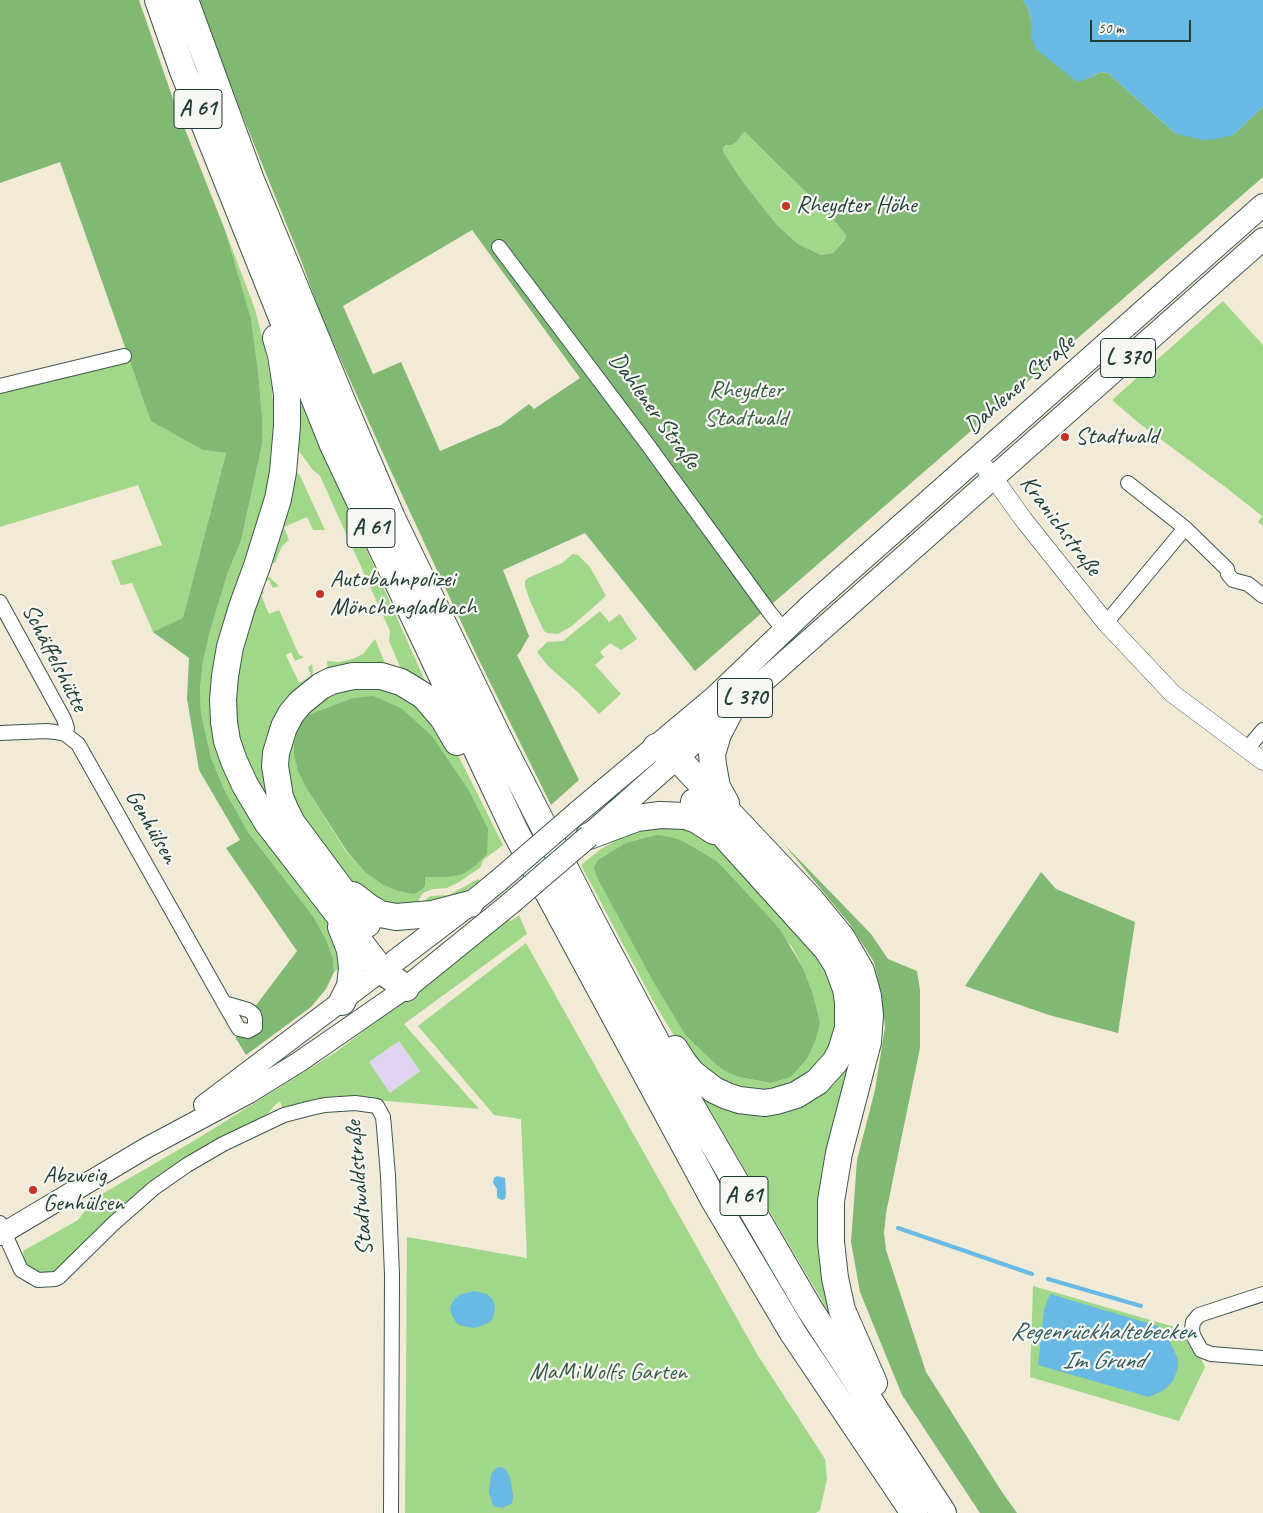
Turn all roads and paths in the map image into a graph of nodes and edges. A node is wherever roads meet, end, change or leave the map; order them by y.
1 (158, 0) edge
2 (185, 0) edge
3 (1263, 205) edge
4 (240, 216) junction
5 (1263, 238) edge
6 (499, 247) dead end
7 (124, 356) dead end
8 (0, 386) edge
9 (977, 458) junction
10 (993, 477) junction
11 (1128, 483) dead end
12 (1185, 528) junction
13 (1263, 596) edge
14 (0, 602) edge
15 (1106, 624) junction
16 (784, 630) junction
17 (730, 711) junction
18 (1263, 730) edge
19 (0, 733) edge
20 (65, 734) junction
21 (1247, 749) junction
22 (666, 758) junction
23 (1263, 761) edge
24 (516, 833) junction
25 (734, 833) junction
26 (588, 836) junction
27 (306, 842) junction
28 (317, 888) junction
29 (470, 904) junction
30 (592, 923) junction
31 (389, 966) junction
32 (406, 988) junction
33 (342, 1002) junction
34 (224, 1003) dead end
35 (146, 1148) junction
36 (2, 1230) edge
37 (1263, 1294) edge
38 (1263, 1358) edge
39 (910, 1461) junction
40 (391, 1513) edge
41 (914, 1513) edge
42 (943, 1513) edge

1 - 4 highway, A 61
2 - 30 highway, A 61
3 - 9 main road, Dahlener Straße / L 370
4 - 24 highway, A 61
4 - 28 highway
5 - 10 main road, L 370
6 - 16 street, Dahlener Straße
7 - 8 street
9 - 10 street, Kranichstraße
9 - 16 main road, Dahlener Straße / L 370
10 - 15 street, Kranichstraße
10 - 17 main road, L 370
11 - 12 street
12 - 13 street
12 - 15 street
14 - 20 street, Schäffelshütte
15 - 21 street, Kranichstraße
16 - 22 main road, L 370
17 - 22 main road, L 370
17 - 25 highway
18 - 21 street
19 - 20 street
20 - 34 street, Genhülsen
21 - 23 street, Kranichstraße
22 - 25 highway
22 - 26 main road, L 370
22 - 29 main road, L 370, bridge
24 - 27 highway
24 - 41 highway, A 61
25 - 26 highway
25 - 30 highway
25 - 39 highway
26 - 32 main road, L 370, bridge
27 - 29 highway
27 - 31 highway
28 - 31 highway
28 - 33 highway
29 - 31 main road, L 370
30 - 39 highway, A 61
31 - 32 highway
31 - 33 main road, Stadtwaldstraße / L 370
32 - 35 main road, Stadtwaldstraße / L 370
33 - 35 main road, Stadtwaldstraße / L 370
35 - 36 main road, Stadtwaldstraße / L 370
36 - 40 street, Stadtwaldstraße
37 - 38 street
39 - 42 highway, A 61

